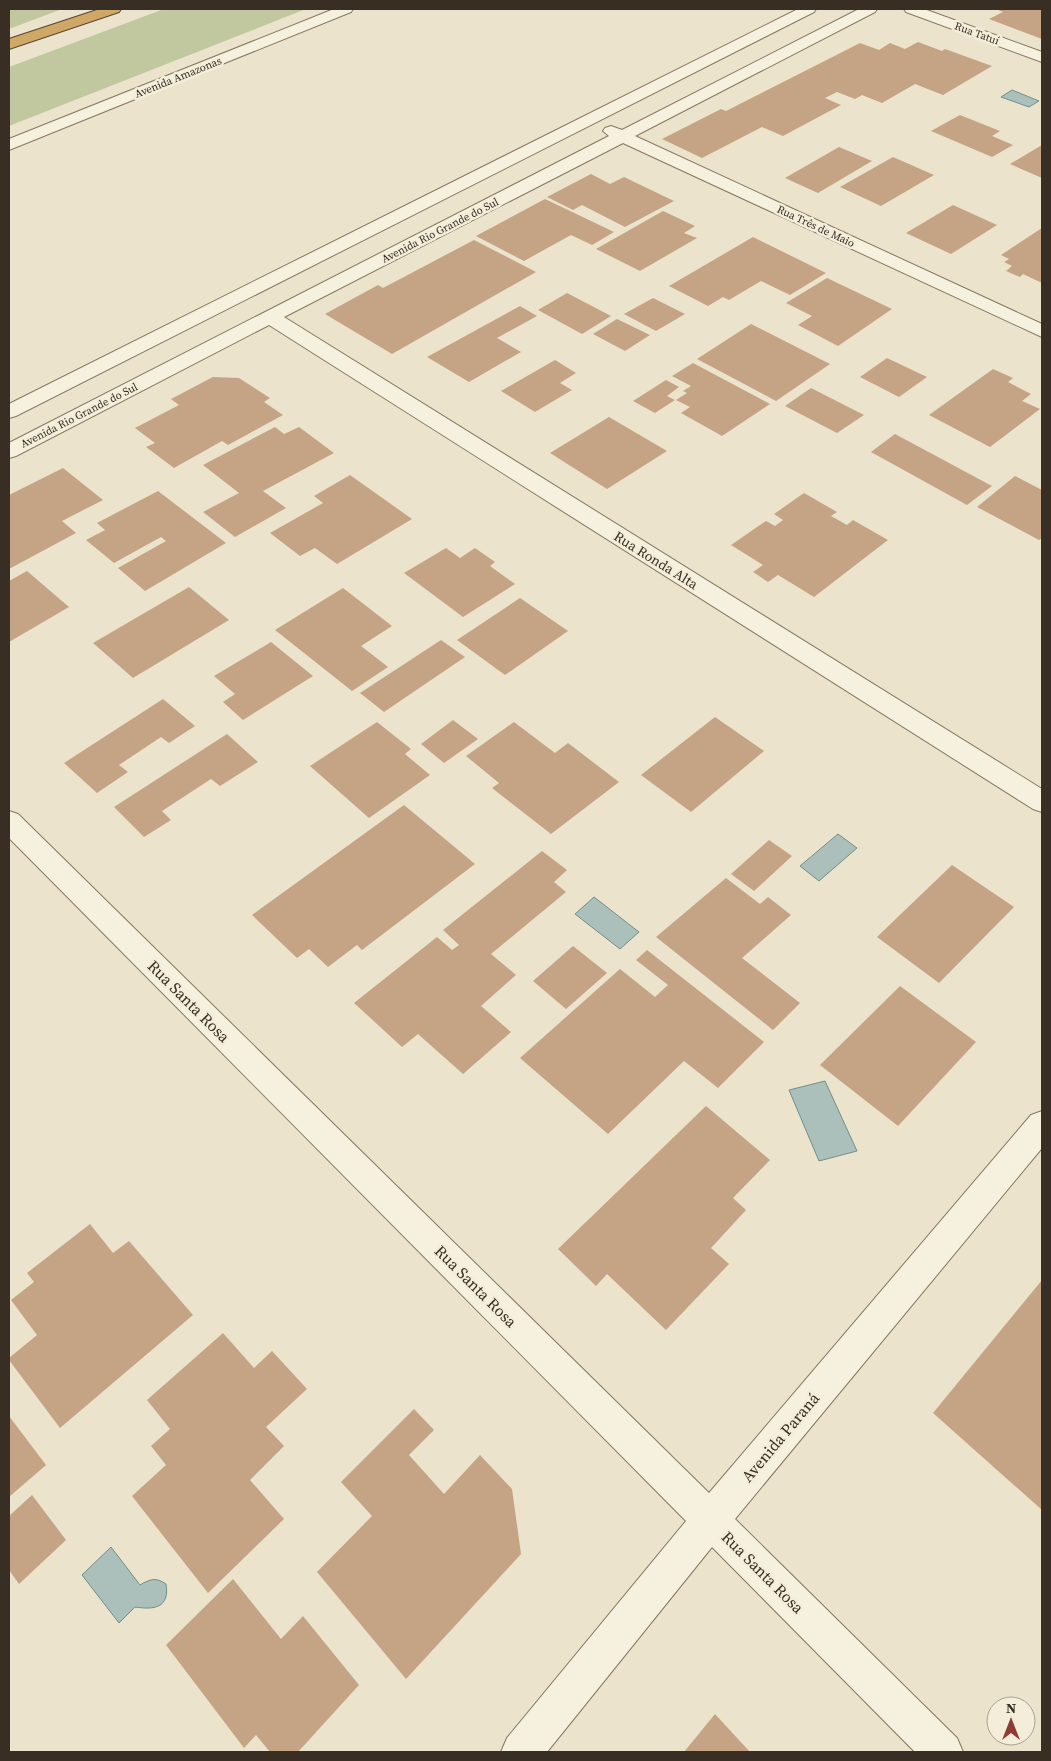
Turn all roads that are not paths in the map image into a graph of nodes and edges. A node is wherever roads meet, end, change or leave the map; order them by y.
1 (83, 9) edge
2 (114, 9) edge
3 (346, 9) edge
4 (810, 9) edge
5 (870, 9) edge
6 (911, 9) edge
7 (9, 43) edge
8 (1042, 57) edge
9 (589, 120) junction
10 (623, 137) junction
11 (9, 145) edge
12 (270, 317) junction
13 (1042, 331) edge
14 (9, 412) edge
15 (9, 451) edge
16 (1042, 802) edge
17 (9, 821) edge
18 (1042, 1125) edge
19 (710, 1520) junction
20 (521, 1752) edge
21 (943, 1752) edge

1 - 7 highway
2 - 7 highway
3 - 11 street, Avenida Amazonas
4 - 9 street
5 - 10 street, Avenida Rio Grande do Sul
6 - 8 street, Rua Tatuí
9 - 10 street, Rua Três de Maio
9 - 14 street
10 - 12 street, Avenida Rio Grande do Sul
10 - 13 street, Rua Três de Maio
12 - 15 street, Avenida Rio Grande do Sul
12 - 16 street, Rua Ronda Alta
17 - 19 street, Rua Santa Rosa
18 - 19 street, Avenida Paraná
19 - 20 street, Avenida Paraná
19 - 21 street, Rua Santa Rosa

